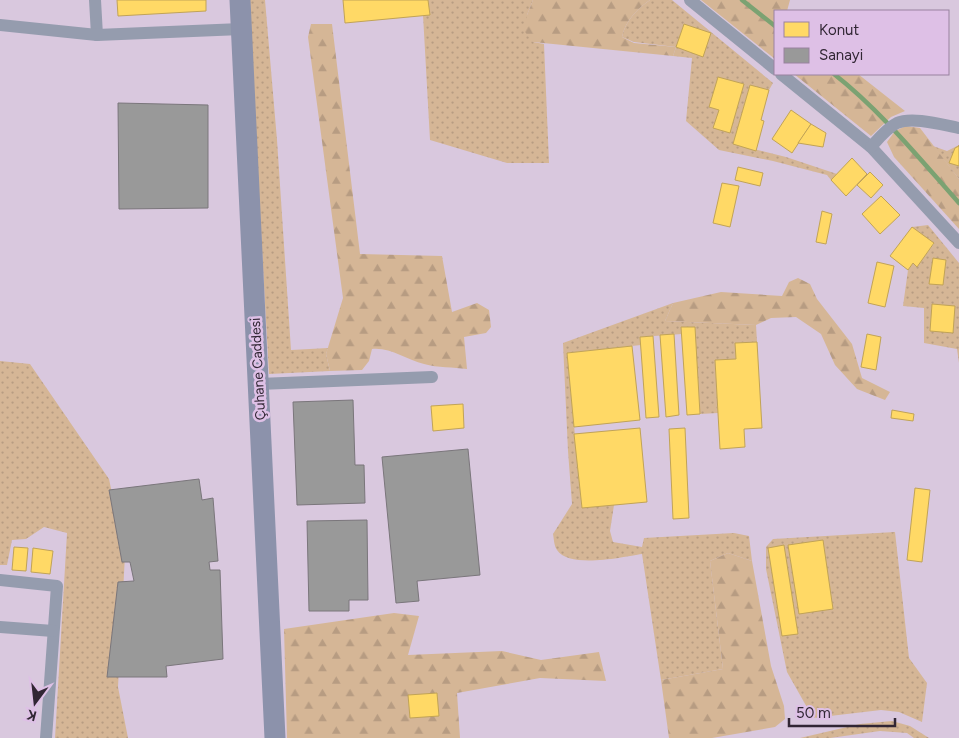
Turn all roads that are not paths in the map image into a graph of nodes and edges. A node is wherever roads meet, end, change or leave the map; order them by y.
1 (95, 0) edge
2 (240, 0) edge
3 (690, 0) edge
4 (0, 25) edge
5 (241, 29) junction
6 (97, 35) junction
7 (774, 68) edge
8 (782, 75) edge
9 (959, 128) edge
10 (870, 147) junction
11 (959, 244) edge
12 (432, 377) dead end
13 (259, 384) junction
14 (0, 580) edge
15 (0, 627) edge
16 (52, 632) junction
17 (46, 738) edge
18 (275, 738) edge

1 - 6 street
2 - 5 main road, Çuhane Caddesi
3 - 7 street
4 - 6 street
5 - 6 street
5 - 13 main road, Çuhane Caddesi
8 - 10 street
9 - 10 street
10 - 11 street
12 - 13 street
13 - 18 main road, Çuhane Caddesi
14 - 16 street
15 - 16 street
16 - 17 street

